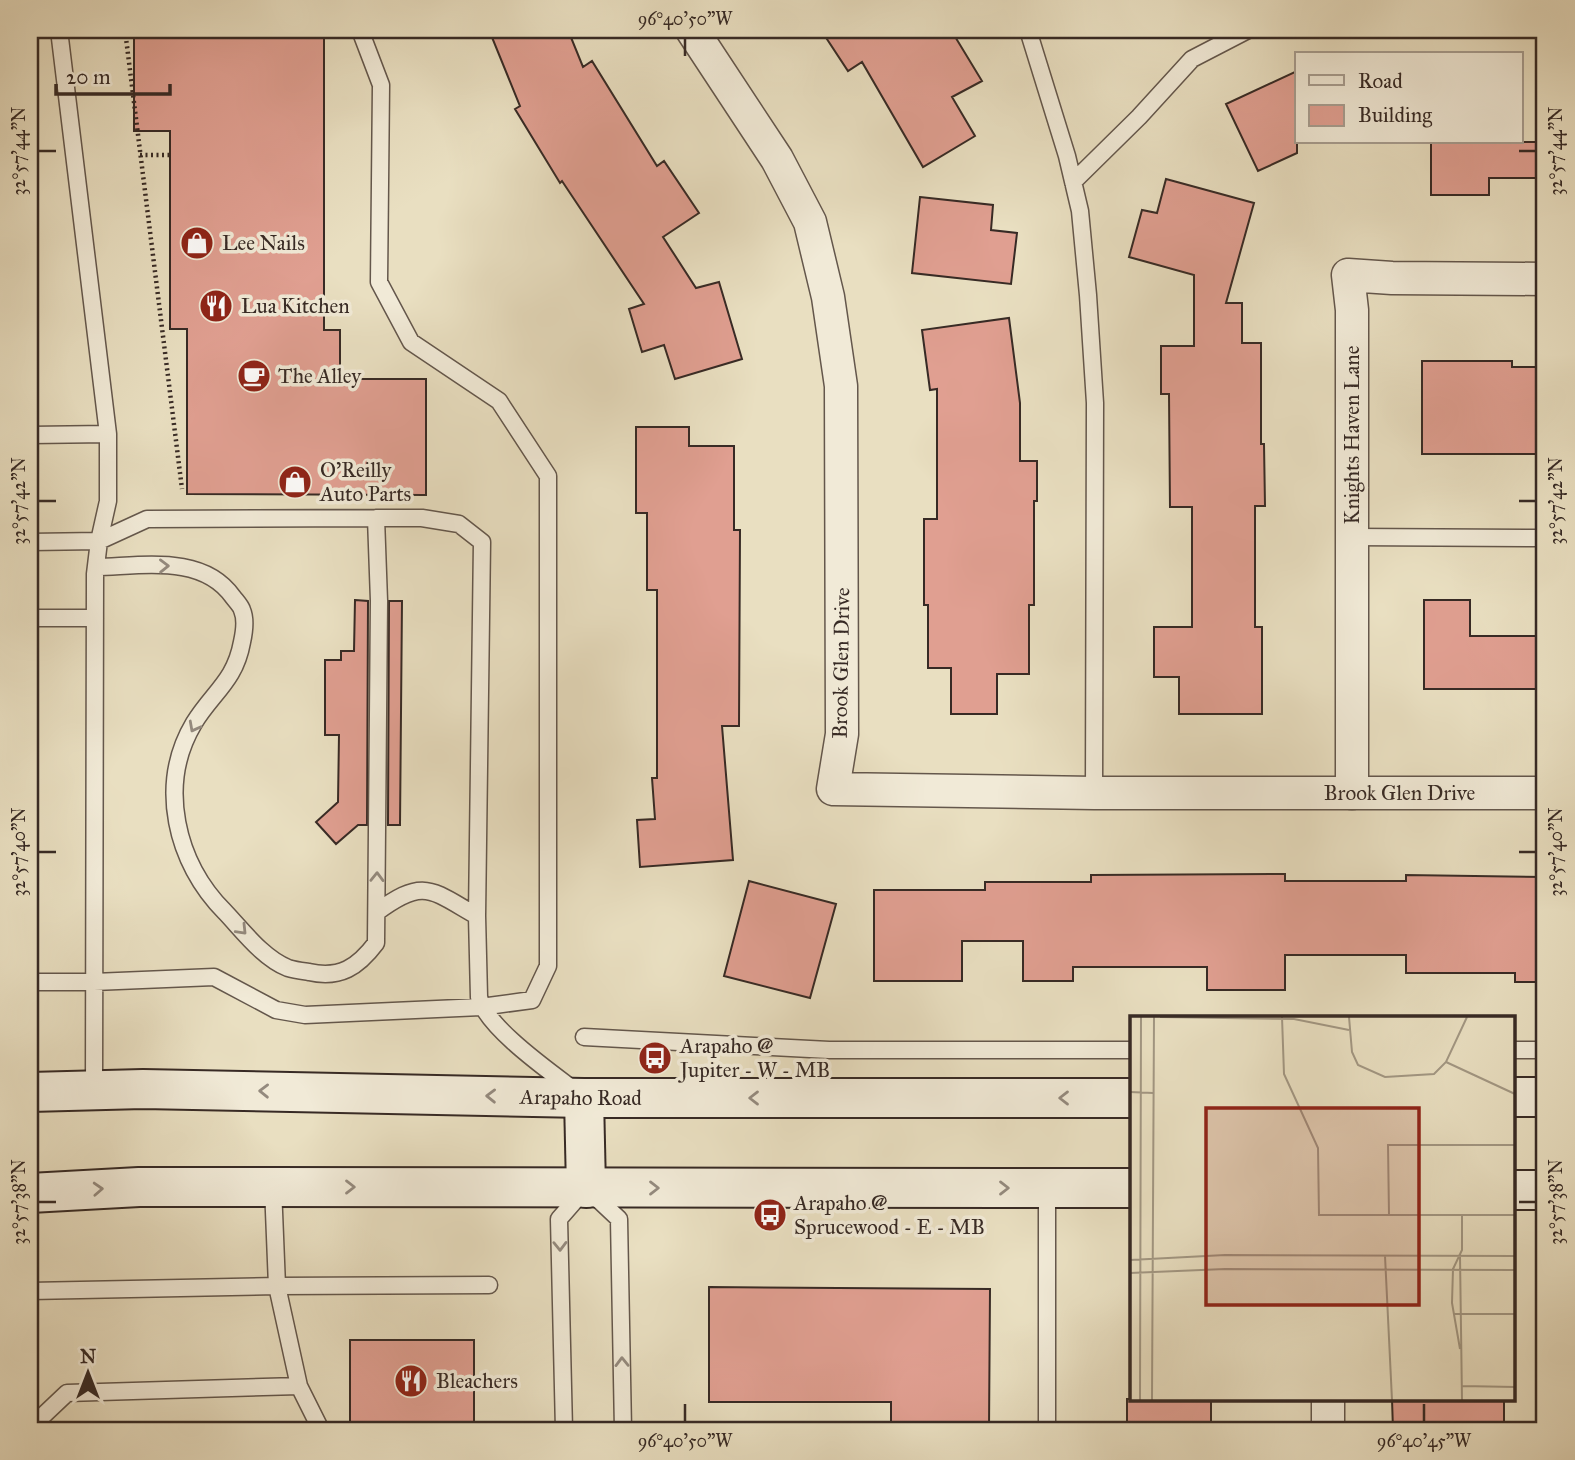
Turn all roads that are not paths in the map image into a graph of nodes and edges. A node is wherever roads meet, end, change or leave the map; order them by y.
1 (59, 30) edge
2 (360, 30) edge
3 (691, 30) edge
4 (1028, 30) edge
5 (1248, 30) edge
6 (1073, 182) junction
7 (1545, 279) edge
8 (108, 434) junction
9 (30, 435) edge
10 (376, 517) junction
11 (1351, 537) junction
12 (1545, 538) edge
13 (30, 541) edge
14 (99, 541) junction
15 (96, 567) junction
16 (30, 618) edge
17 (96, 618) junction
18 (1094, 793) junction
19 (1352, 793) junction
20 (1545, 793) edge
21 (377, 912) junction
22 (477, 916) junction
23 (30, 982) edge
24 (94, 982) junction
25 (481, 1007) junction
26 (584, 1037) dead end
27 (1130, 1050) edge
28 (1516, 1051) edge
29 (1545, 1051) edge
30 (94, 1090) junction
31 (30, 1092) edge
32 (1516, 1097) edge
33 (1545, 1097) edge
34 (584, 1098) junction
35 (1130, 1098) edge
36 (273, 1187) junction
37 (586, 1188) junction
38 (1047, 1188) junction
39 (1130, 1188) edge
40 (1516, 1190) edge
41 (1545, 1190) edge
42 (30, 1193) edge
43 (489, 1285) dead end
44 (277, 1286) junction
45 (30, 1291) edge
46 (299, 1386) junction
47 (1328, 1400) edge
48 (30, 1429) edge
49 (321, 1430) edge
50 (564, 1430) edge
51 (623, 1430) edge
52 (1047, 1430) edge
53 (1328, 1430) edge

1 - 8 lane
2 - 25 lane
3 - 18 street, Brook Glen Drive
4 - 6 lane
5 - 6 lane
6 - 18 lane
7 - 11 street, Knights Haven Lane
8 - 9 lane
8 - 14 lane
10 - 14 lane
21 -> 10 lane
10 - 22 lane
11 - 12 lane
11 - 19 street, Knights Haven Lane
13 - 14 lane
14 - 15 lane
15 - 17 lane
15 -> 21 lane
16 - 17 lane
17 - 24 lane
18 - 19 street, Brook Glen Drive
19 - 20 street, Brook Glen Drive
21 - 22 lane
22 - 25 lane
23 - 24 lane
24 - 25 lane
24 - 30 lane
25 - 34 lane
26 - 27 lane
28 - 29 lane
30 - 31 main road, Arapaho Road
34 -> 30 main road, Arapaho Road
32 - 33 main road
35 -> 34 main road, Arapaho Road
34 - 37 main road
36 -> 37 main road
42 -> 36 main road
36 - 44 lane
37 -> 38 main road
37 -> 50 lane
51 -> 37 lane
38 - 39 main road
38 - 52 lane
40 - 41 main road
43 - 44 lane
44 - 45 lane
44 - 46 lane
46 - 48 lane
46 - 49 lane
47 - 53 street

